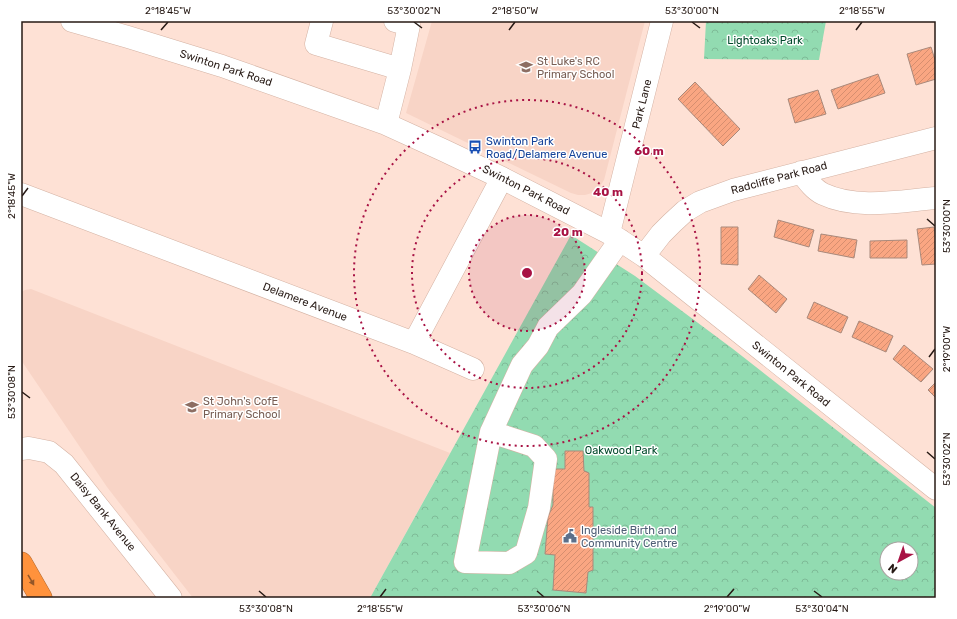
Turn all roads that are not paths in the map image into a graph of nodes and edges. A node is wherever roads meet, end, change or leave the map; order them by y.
1 (72, 21) edge
2 (322, 21) edge
3 (395, 21) edge
4 (662, 21) edge
5 (400, 69) junction
6 (386, 124) junction
7 (936, 138) edge
8 (801, 172) junction
9 (502, 178) junction
10 (21, 194) edge
11 (936, 198) edge
12 (615, 237) junction
13 (644, 256) junction
14 (414, 343) junction
15 (473, 369) dead end
16 (491, 432) junction
17 (21, 449) edge
18 (936, 489) edge
19 (21, 563) edge
20 (21, 594) edge
21 (24, 598) edge
22 (41, 598) edge
23 (171, 598) edge

1 - 6 street, Swinton Park Road
2 - 5 street
3 - 5 street
4 - 12 street, Park Lane
5 - 6 street
6 - 9 street, Swinton Park Road
7 - 8 street, Radcliffe Park Road
8 - 11 street
8 - 13 street, Radcliffe Park Road
9 - 12 street, Swinton Park Road
9 - 14 street
10 - 14 street, Delamere Avenue
12 - 13 street, Swinton Park Road
12 - 16 street
13 - 18 street, Swinton Park Road
14 - 15 street, Delamere Avenue
16 - 16 street
17 - 23 street, Daisy Bank Avenue
19 -> 22 highway
20 - 21 highway

